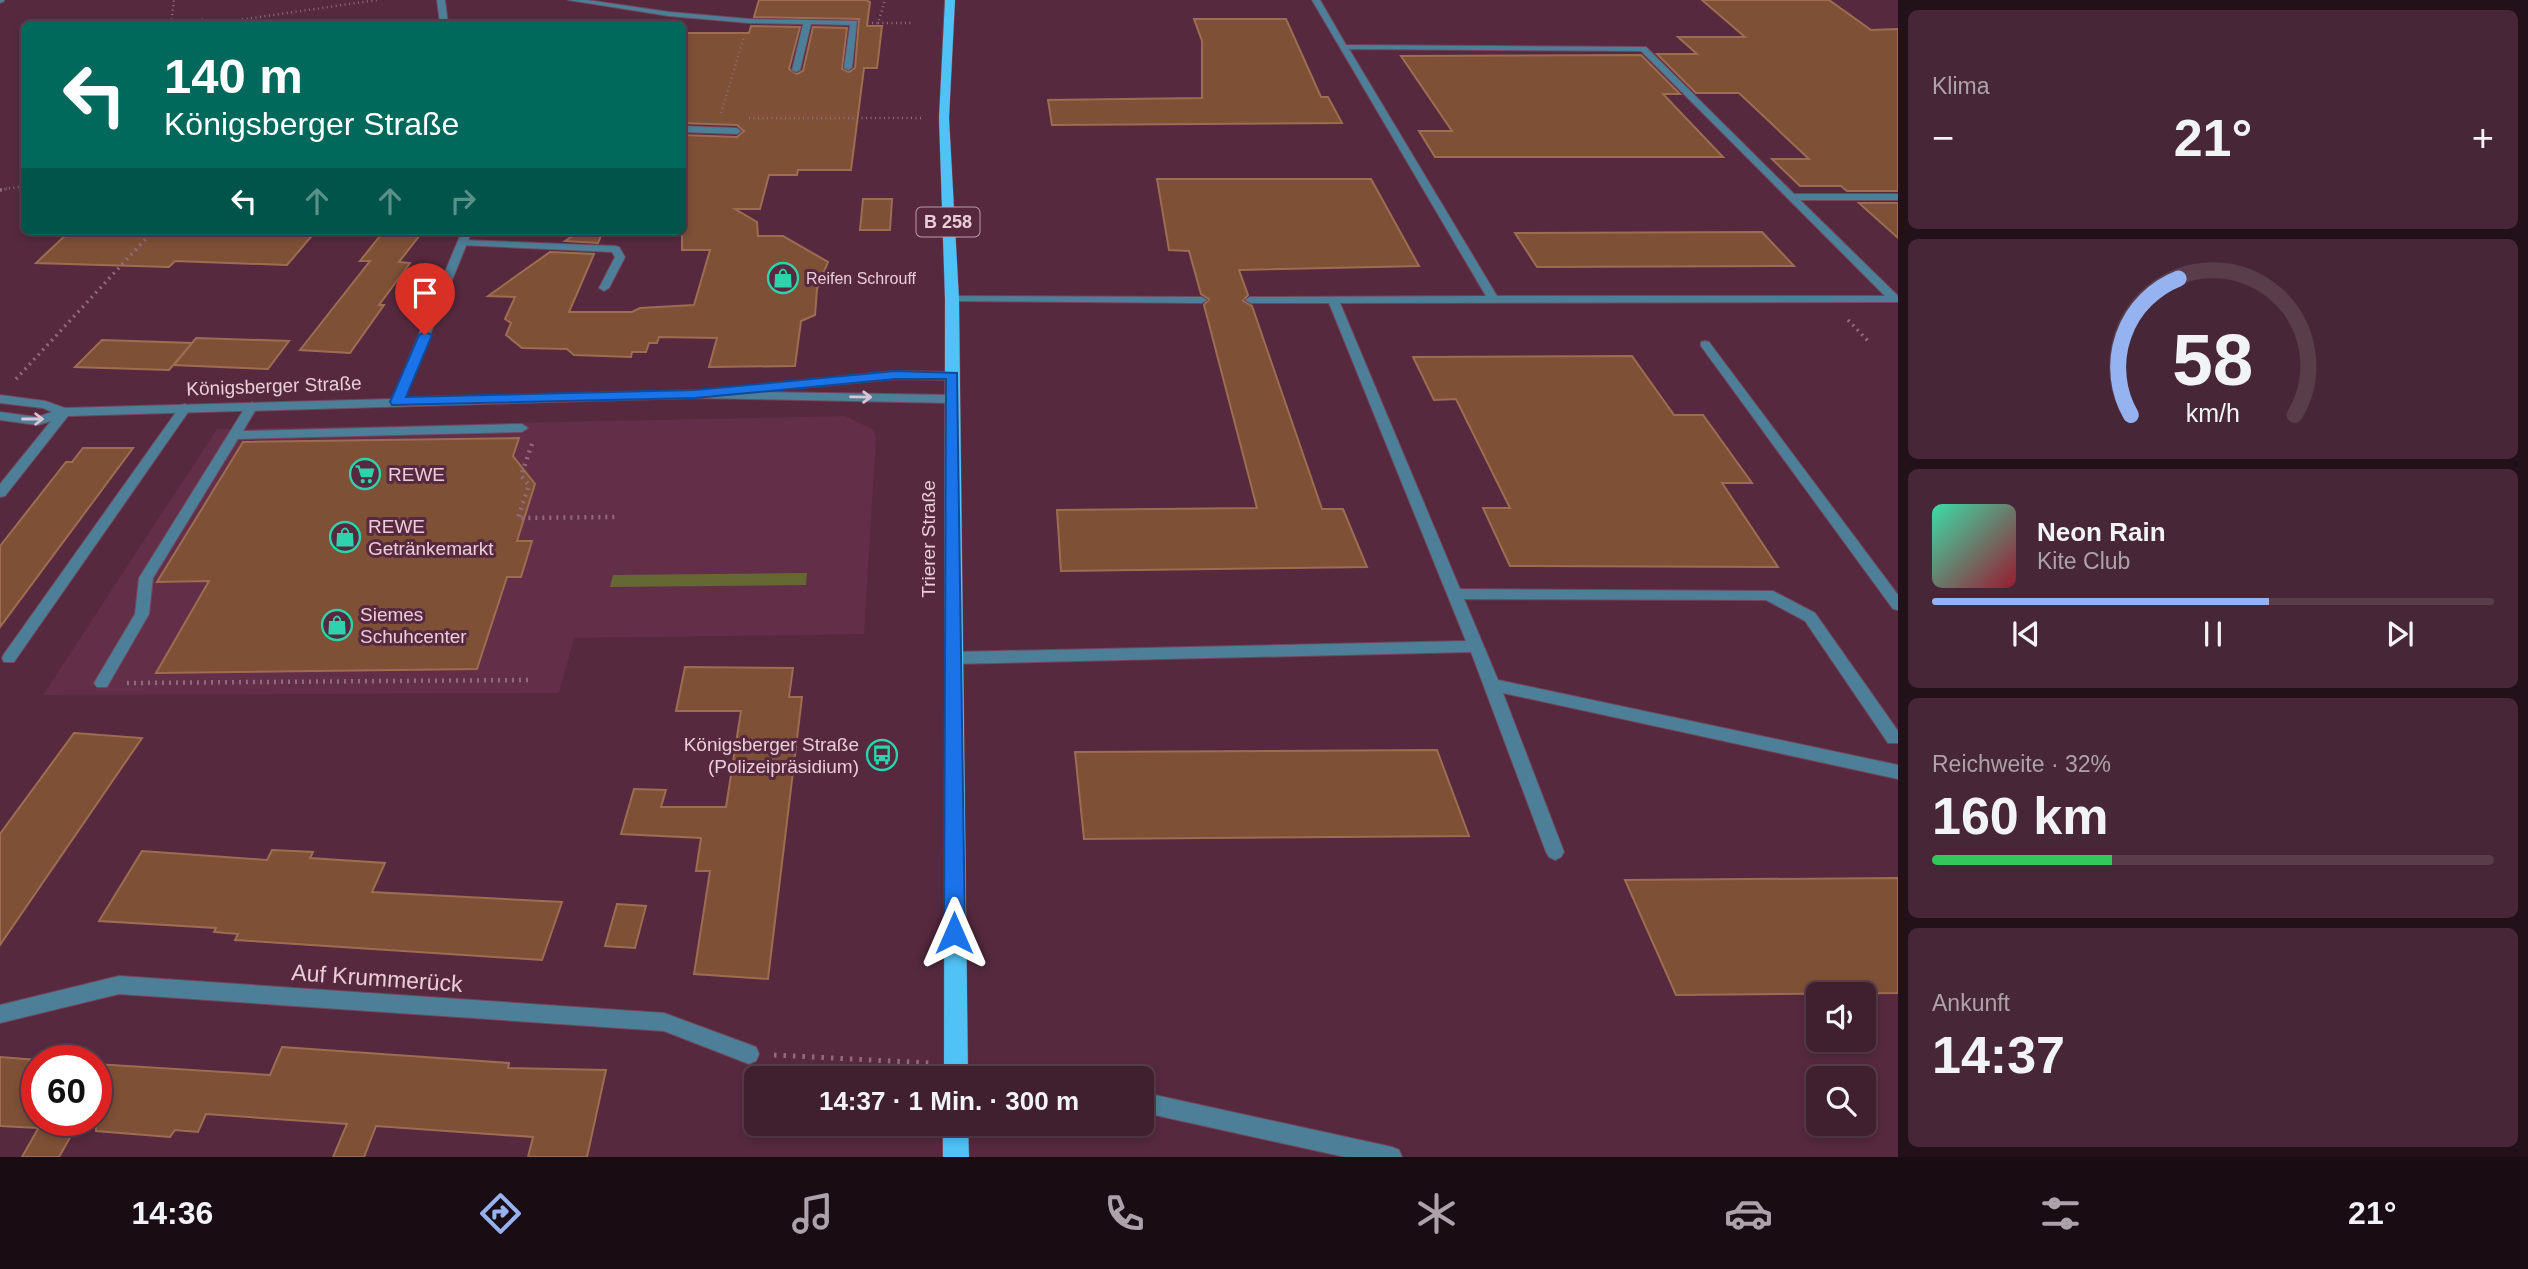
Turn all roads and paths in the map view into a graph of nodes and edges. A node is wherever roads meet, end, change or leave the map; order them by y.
1 (174, 0) edge
2 (377, 0) edge
3 (441, 0) edge
4 (450, 0) edge
5 (572, 0) edge
6 (950, 0) edge
7 (1316, 0) edge
8 (205, 19) dead end
9 (171, 21) edge
10 (196, 21) edge
11 (232, 21) edge
12 (444, 21) edge
13 (749, 21) junction
14 (807, 23) junction
15 (878, 23) dead end
16 (913, 23) dead end
17 (1344, 47) junction
18 (848, 68) dead end
19 (796, 69) dead end
20 (720, 117) dead end
21 (745, 118) dead end
22 (944, 118) junction
23 (686, 129) edge
24 (737, 131) dead end
25 (21, 186) edge
26 (0, 190) edge
27 (1791, 197) junction
28 (1898, 197) edge
29 (149, 235) edge
30 (466, 237) edge
31 (604, 288) dead end
32 (952, 299) junction
33 (1896, 299) edge
34 (1202, 300) dead end
35 (1250, 300) dead end
36 (1334, 301) junction
37 (1494, 301) junction
38 (1705, 344) dead end
39 (952, 376) junction
40 (9, 386) dead end
41 (695, 394) junction
42 (0, 399) edge
43 (952, 399) junction
44 (397, 402) junction
45 (252, 406) junction
46 (185, 408) junction
47 (64, 412) junction
48 (0, 416) edge
49 (522, 428) dead end
50 (536, 433) dead end
51 (234, 435) junction
52 (0, 493) edge
53 (615, 517) dead end
54 (1453, 594) junction
55 (1898, 605) edge
56 (1475, 646) junction
57 (9, 657) dead end
58 (953, 658) junction
59 (529, 680) dead end
60 (102, 683) joint
61 (1492, 685) junction
62 (1897, 742) edge
63 (1898, 772) edge
64 (1555, 852) dead end
65 (0, 1014) edge
66 (748, 1054) joint
67 (879, 1066) edge
68 (956, 1066) edge
69 (1154, 1105) edge
70 (956, 1136) edge
71 (956, 1157) edge
72 (1392, 1157) edge

1 - 9 path
2 - 11 path
3 - 4 street
3 - 12 street
5 - 13 street
6 - 22 main road, Trierer Straße / B 258
7 - 17 street
8 - 10 path
13 - 14 street
13 - 20 path
14 - 18 street
14 - 19 street
15 - 16 path
17 - 27 street
17 - 37 street
21 - 22 path
22 - 32 main road, Trierer Straße / B 258
23 - 24 street
25 - 26 path
27 - 28 street
27 - 33 street
29 - 40 path
30 - 31 street
30 - 44 street
32 - 34 street
32 - 39 main road, Trierer Straße / B 258
33 - 37 street
35 - 36 street
36 - 37 street
36 - 54 street
38 - 55 street
39 - 41 street, Königsberger Straße
39 - 43 main road, Trierer Straße / B 258
41 -> 43 street, Königsberger Straße
41 - 44 street, Königsberger Straße
42 - 47 street, Königsberger Straße
43 - 58 main road, Trierer Straße / B 258
44 - 45 street, Königsberger Straße
45 - 46 street, Königsberger Straße
45 - 51 street
46 - 47 street, Königsberger Straße
46 - 57 street
48 -> 47 street, Königsberger Straße
47 - 52 street
49 - 51 street
50 - 53 path
51 - 60 street
54 - 56 street
54 - 62 street
56 - 58 street
56 - 61 street
58 - 68 main road, Trierer Straße / B 258
59 - 60 path
61 - 63 street
61 - 64 street
65 - 66 street, Auf Krummerück
66 - 67 path
69 - 72 street
70 - 71 main road

